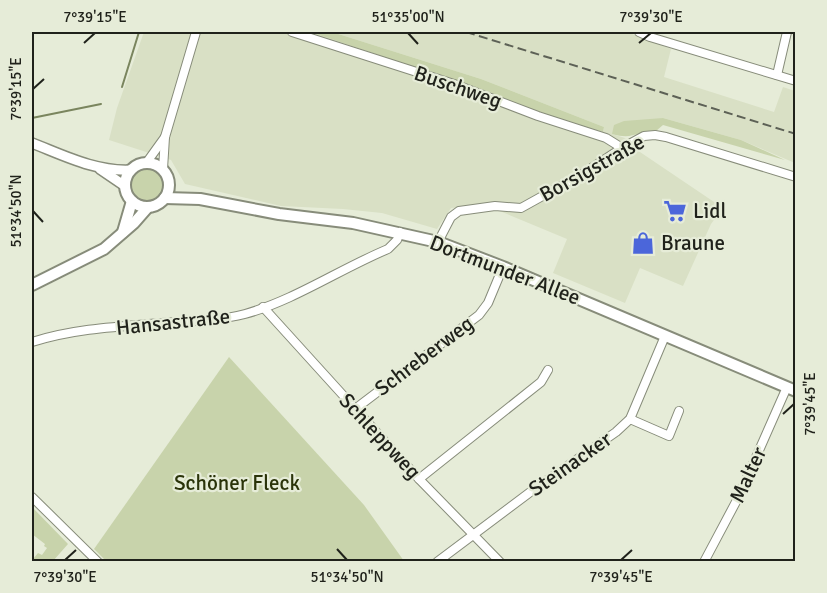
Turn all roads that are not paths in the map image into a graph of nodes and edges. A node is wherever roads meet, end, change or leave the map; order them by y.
1 (196, 32) edge
2 (292, 32) edge
3 (639, 32) edge
4 (787, 32) edge
5 (777, 75) junction
6 (795, 81) edge
7 (165, 137) junction
8 (32, 144) edge
9 (622, 147) junction
10 (147, 162) junction
11 (98, 168) junction
12 (163, 169) junction
13 (130, 170) junction
14 (795, 177) edge
15 (170, 184) junction
16 (125, 186) junction
17 (165, 198) junction
18 (200, 200) junction
19 (132, 201) junction
20 (148, 207) junction
21 (400, 232) junction
22 (123, 233) junction
23 (438, 242) junction
24 (503, 267) junction
25 (32, 285) edge
26 (262, 307) junction
27 (665, 336) junction
28 (32, 342) edge
29 (549, 370) dead end
30 (791, 389) edge
31 (355, 408) junction
32 (679, 411) dead end
33 (630, 419) junction
34 (419, 479) junction
35 (32, 497) edge
36 (473, 535) junction
37 (98, 561) edge
38 (437, 561) edge
39 (500, 561) edge
40 (704, 561) edge

1 - 7 street
2 - 9 street, Buschweg
3 - 5 street
4 - 5 street
5 - 6 street
7 - 10 street
7 - 12 street
8 - 11 street
9 - 14 street, Borsigstraße
9 - 23 street, Borsigstraße
10 - 12 main road
10 - 13 main road
11 - 13 street
11 - 16 street
12 - 15 main road
13 - 16 main road
15 - 17 main road
15 - 18 main road, Dortmunder Allee
16 - 19 main road
17 - 18 main road, Dortmunder Allee
17 - 20 main road
18 - 21 main road, Dortmunder Allee
19 - 20 main road
19 - 22 main road
20 - 22 main road
21 - 23 main road, Dortmunder Allee
21 - 26 street, Hansastraße
22 - 25 main road
23 - 24 main road, Dortmunder Allee
24 - 27 main road, Dortmunder Allee
24 - 31 street, Schreberweg
26 - 28 street, Hansastraße
26 - 31 street, Schleppweg
27 - 30 main road, Dortmunder Allee
27 - 33 street, Steinacker
29 - 34 street
30 - 40 street, Malter
31 - 34 street, Schleppweg
32 - 33 street
33 - 36 street, Steinacker
34 - 36 street, Schleppweg
35 - 37 street
36 - 38 street, Steinacker
36 - 39 street, Schleppweg

